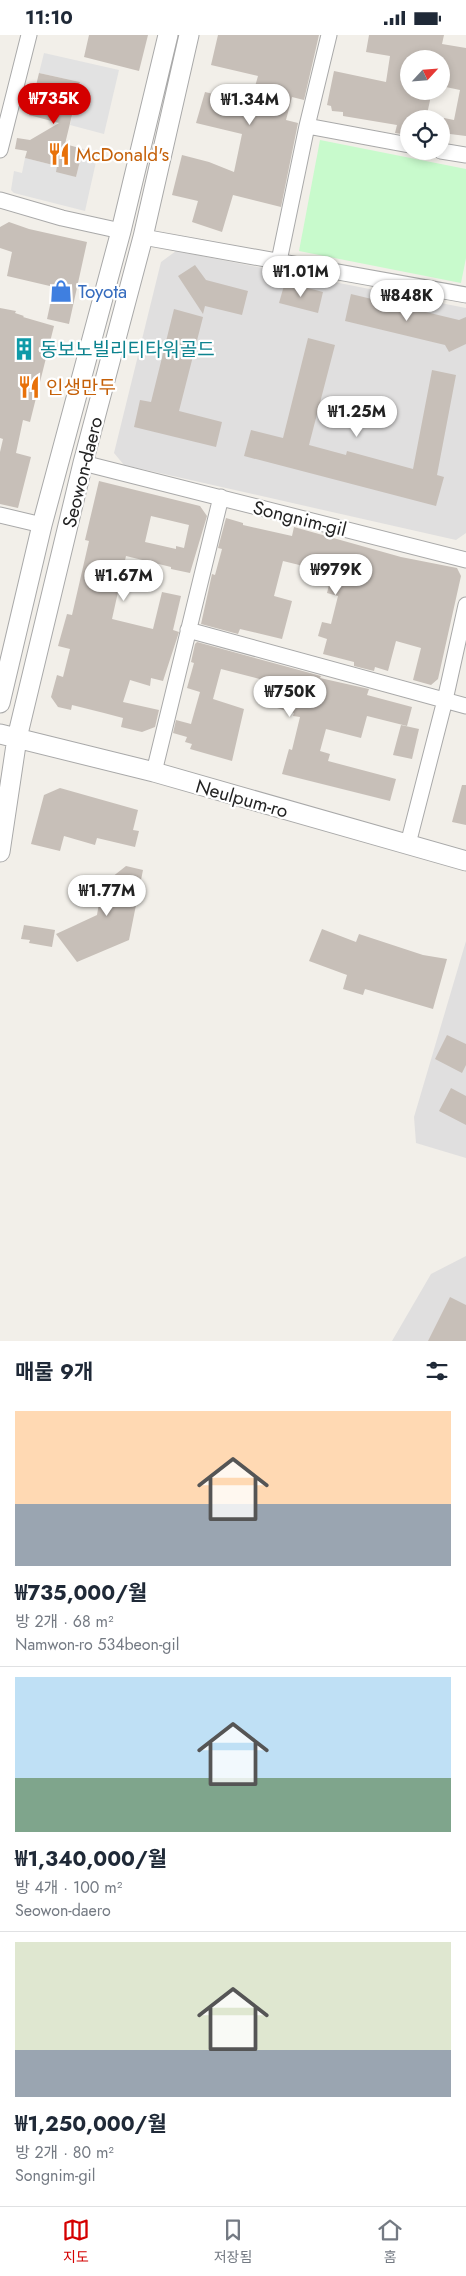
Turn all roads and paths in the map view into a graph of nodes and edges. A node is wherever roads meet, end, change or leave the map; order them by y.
1 (29, 35) edge
2 (168, 35) edge
3 (189, 35) edge
4 (329, 35) edge
5 (307, 126) junction
6 (400, 143) edge
7 (0, 150) edge
8 (450, 152) edge
9 (466, 155) edge
10 (0, 200) edge
11 (121, 231) junction
12 (143, 237) junction
13 (279, 261) junction
14 (466, 295) edge
15 (83, 463) junction
16 (221, 497) junction
17 (0, 515) edge
18 (42, 525) junction
19 (466, 560) edge
20 (466, 605) edge
21 (188, 629) junction
22 (445, 701) junction
23 (0, 703) edge
24 (466, 706) edge
25 (9, 736) edge
26 (154, 772) junction
27 (408, 844) junction
28 (0, 852) edge
29 (466, 861) edge

1 - 7 street
2 - 11 street, Seowon-daero
3 - 12 street, Seowon-daero
4 - 5 street
5 - 6 street
5 - 13 street
8 - 9 street
10 - 11 street
11 - 12 street
11 - 18 street, Seowon-daero
12 - 13 street
12 - 15 street, Seowon-daero
13 - 14 street
15 - 16 street, Songnim-gil
15 - 25 street, Seowon-daero
16 - 19 street, Songnim-gil
16 - 21 street
17 - 18 street
18 - 23 street, Seowon-daero
20 - 22 street
21 - 22 street
21 - 26 street
22 - 24 street
22 - 27 street
25 - 26 street, Neulpum-ro
25 - 28 street, Seowon-daero
26 - 27 street, Neulpum-ro
27 - 29 street, Neulpum-ro

